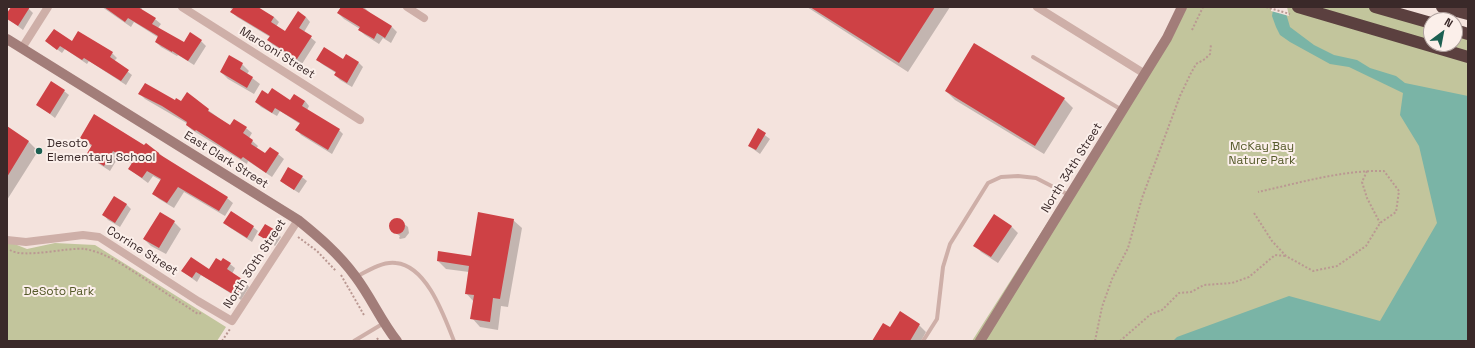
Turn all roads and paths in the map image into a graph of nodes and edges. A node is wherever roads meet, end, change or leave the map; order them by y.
1 (48, 7) edge
2 (182, 7) edge
3 (407, 7) edge
4 (1037, 7) edge
5 (1182, 7) edge
6 (1204, 7) edge
7 (1266, 7) edge
8 (1375, 7) edge
9 (1442, 7) edge
10 (1293, 10) edge
11 (1468, 14) edge
12 (424, 18) dead end
13 (1423, 21) edge
14 (1192, 30) dead end
15 (7, 38) edge
16 (1211, 44) dead end
17 (22, 48) junction
18 (1468, 56) edge
19 (1033, 57) dead end
20 (1145, 74) junction
21 (1123, 110) junction
22 (360, 120) dead end
23 (1368, 171) junction
24 (1258, 192) dead end
25 (1070, 196) junction
26 (1254, 213) dead end
27 (298, 220) junction
28 (1380, 223) junction
29 (295, 235) dead end
30 (7, 240) edge
31 (7, 248) edge
32 (1286, 256) junction
33 (356, 277) junction
34 (364, 315) dead end
35 (206, 316) dead end
36 (232, 321) junction
37 (385, 323) junction
38 (223, 327) dead end
39 (229, 331) junction
40 (377, 338) dead end
41 (222, 341) edge
42 (354, 341) edge
43 (379, 341) edge
44 (397, 341) edge
45 (454, 341) edge
46 (923, 341) edge
47 (980, 341) edge
48 (1095, 341) edge
49 (1120, 341) edge

1 - 17 street
2 - 22 street, Marconi Street
3 - 12 street
4 - 20 street
5 - 20 street, North 34th Street
6 - 14 path
7 - 10 path
8 - 13 highway
9 - 11 highway
10 - 18 highway
15 - 17 street, East Clark Street
16 - 48 path
17 - 27 street, East Clark Street
19 - 21 lane
20 - 21 street, North 34th Street
21 - 25 street, North 34th Street
23 - 24 path
23 - 28 path
23 - 28 path
25 - 46 lane
25 - 47 street, North 34th Street
26 - 32 path
27 - 33 street, East Clark Street
27 - 36 street, North 30th Street
28 - 32 path
29 - 34 path
30 - 36 street, Corrine Street
31 - 35 path
32 - 49 path
33 - 37 street, East Clark Street
33 - 45 lane
36 - 39 path
37 - 42 lane
37 - 44 street, East Clark Street
38 - 39 path
39 - 41 path
40 - 43 path

